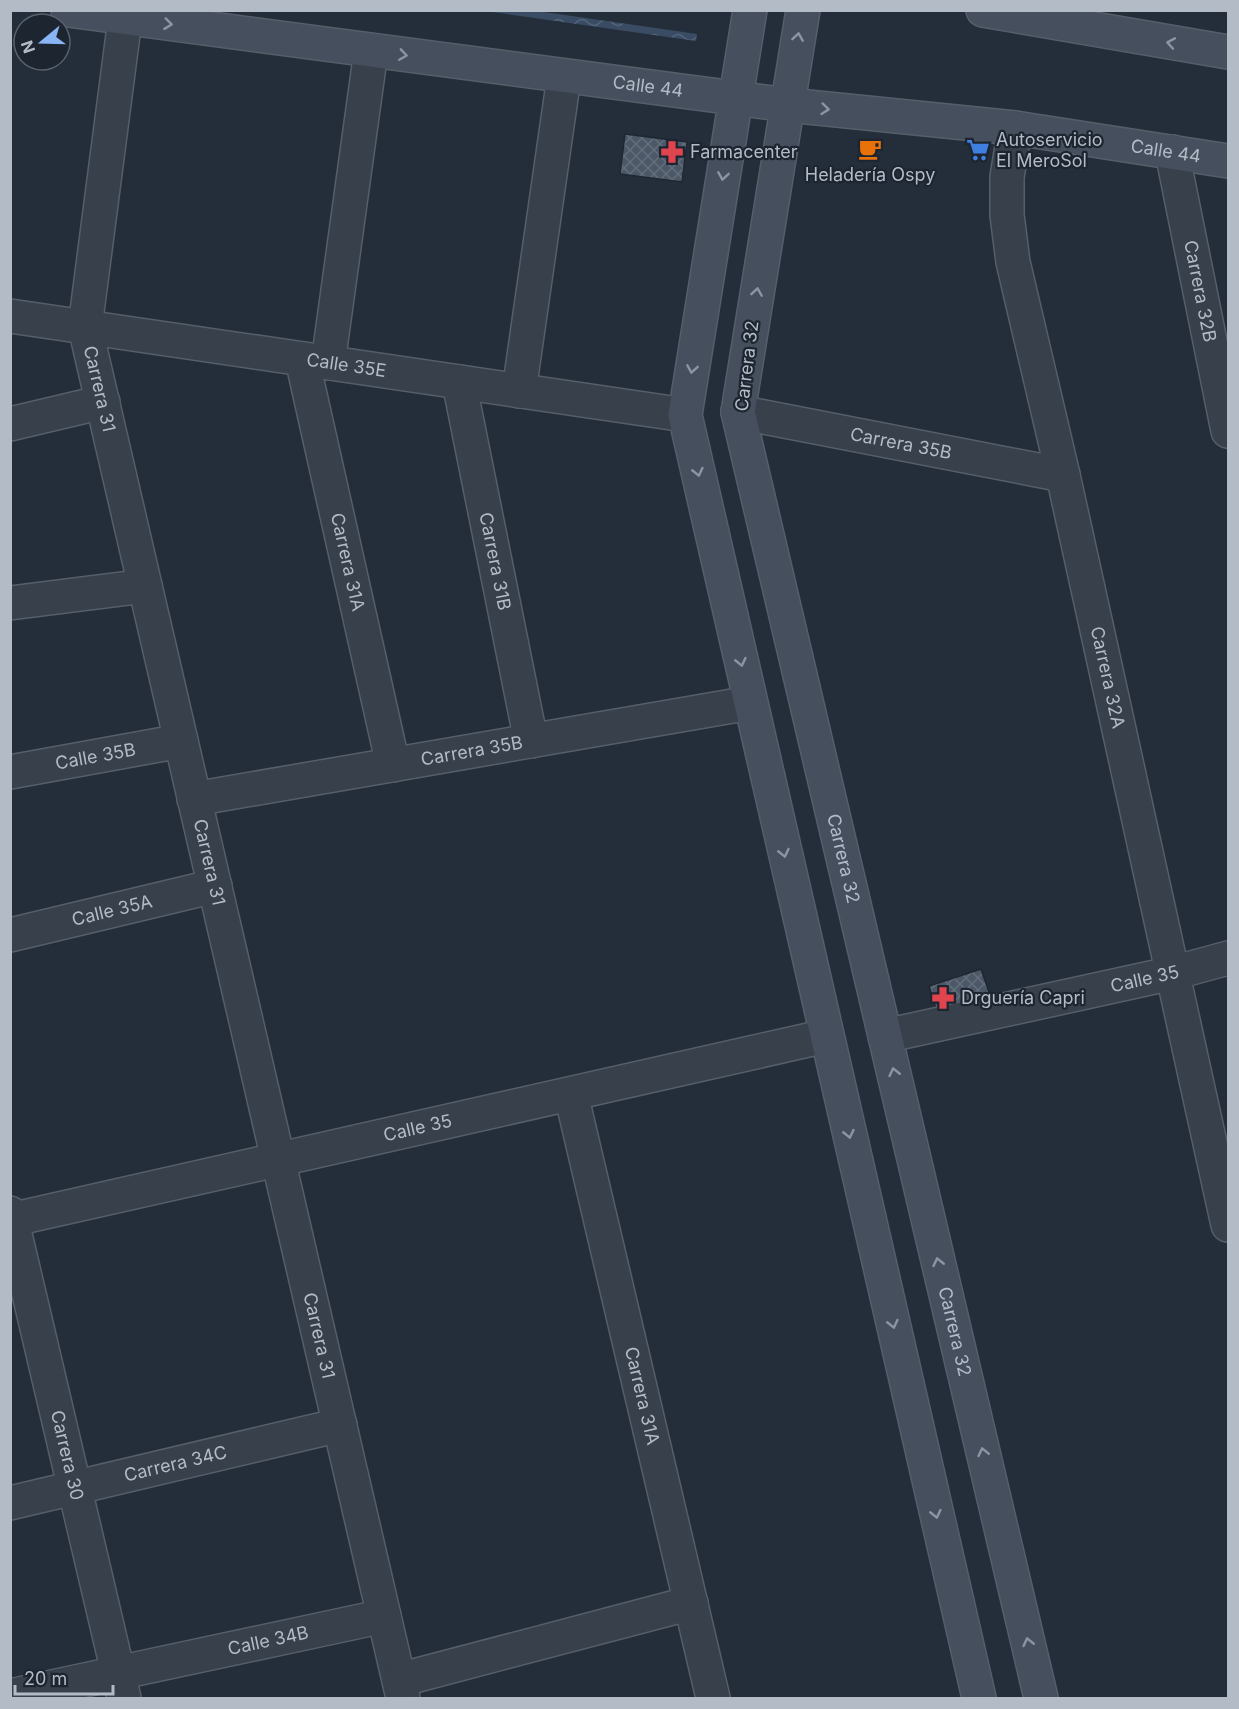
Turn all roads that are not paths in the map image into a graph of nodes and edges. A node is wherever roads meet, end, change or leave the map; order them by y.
1 (68, 10) edge
2 (750, 10) edge
3 (802, 10) edge
4 (983, 10) edge
5 (1037, 15) edge
6 (125, 19) junction
7 (371, 51) junction
8 (1228, 52) edge
9 (564, 77) junction
10 (736, 98) junction
11 (788, 105) junction
12 (1015, 128) junction
13 (1172, 152) junction
14 (1228, 161) edge
15 (10, 316) edge
16 (85, 327) junction
17 (315, 361) junction
18 (459, 382) junction
19 (519, 391) junction
20 (102, 402) junction
21 (738, 412) junction
22 (685, 415) junction
23 (10, 424) edge
24 (1228, 431) edge
25 (1064, 475) junction
26 (145, 585) junction
27 (10, 603) edge
28 (750, 704) junction
29 (181, 741) junction
30 (531, 741) junction
31 (393, 765) junction
32 (10, 772) edge
33 (194, 799) junction
34 (214, 886) junction
35 (10, 935) edge
36 (1228, 958) edge
37 (1173, 973) junction
38 (826, 1036) junction
39 (885, 1036) junction
40 (571, 1094) junction
41 (278, 1159) junction
42 (11, 1218) edge
43 (1228, 1225) edge
44 (340, 1425) junction
45 (75, 1488) junction
46 (10, 1503) edge
47 (691, 1603) junction
48 (384, 1616) junction
49 (121, 1686) edge
50 (401, 1689) edge
51 (10, 1696) edge
52 (713, 1698) edge
53 (979, 1698) edge
54 (1041, 1698) edge

1 - 6 street, Calle 44
2 - 10 street
11 -> 3 street, Carrera 32
4 - 5 street
8 -> 5 street
6 -> 7 street, Calle 44
6 - 16 street, Carrera 31
7 -> 9 street, Calle 44
7 - 17 street, Carrera 31A
9 - 10 street, Calle 44
9 - 19 street
10 - 11 street, Calle 44
10 -> 22 street
11 -> 12 street, Calle 44
21 -> 11 street, Carrera 32
12 - 13 street, Calle 44
12 - 25 street, Carrera 32A
13 - 14 street, Calle 44
13 - 24 street, Carrera 32B
15 - 16 street, Calle 35E
16 - 17 street, Calle 35E
16 - 20 street, Carrera 31
17 - 18 street, Calle 35E
17 - 31 street, Carrera 31A
18 - 19 street, Calle 35E
18 - 30 street, Carrera 31B
19 - 22 street, Calle 35E
20 - 23 street
20 - 26 street, Carrera 31
21 - 25 street, Carrera 35B
21 - 39 street, Carrera 32
22 -> 28 street
25 - 37 street, Carrera 32A
26 - 27 street
26 - 29 street, Carrera 31
28 - 30 street, Carrera 35B
28 -> 38 street
29 - 32 street, Calle 35B
29 - 33 street, Carrera 31
30 - 31 street, Carrera 35B
31 - 33 street, Carrera 35B
33 - 34 street, Carrera 31
34 - 35 street, Calle 35A
34 - 41 street, Carrera 31
36 - 37 street, Calle 35
37 - 39 street, Calle 35
37 - 43 street, Carrera 32A
38 - 40 street, Calle 35
38 -> 53 street
54 -> 39 street, Carrera 32
40 - 41 street, Calle 35
40 - 47 street, Carrera 31A
41 - 42 street, Calle 35
41 - 44 street, Carrera 31
42 - 45 street, Carrera 30
44 - 45 street, Carrera 34C
44 - 48 street, Carrera 31
45 - 46 street, Carrera 34C
45 - 49 street, Carrera 30
47 - 50 street
47 - 52 street, Carrera 31A
48 - 49 street, Calle 34B
48 - 50 street, Carrera 31
49 - 51 street, Calle 34B

